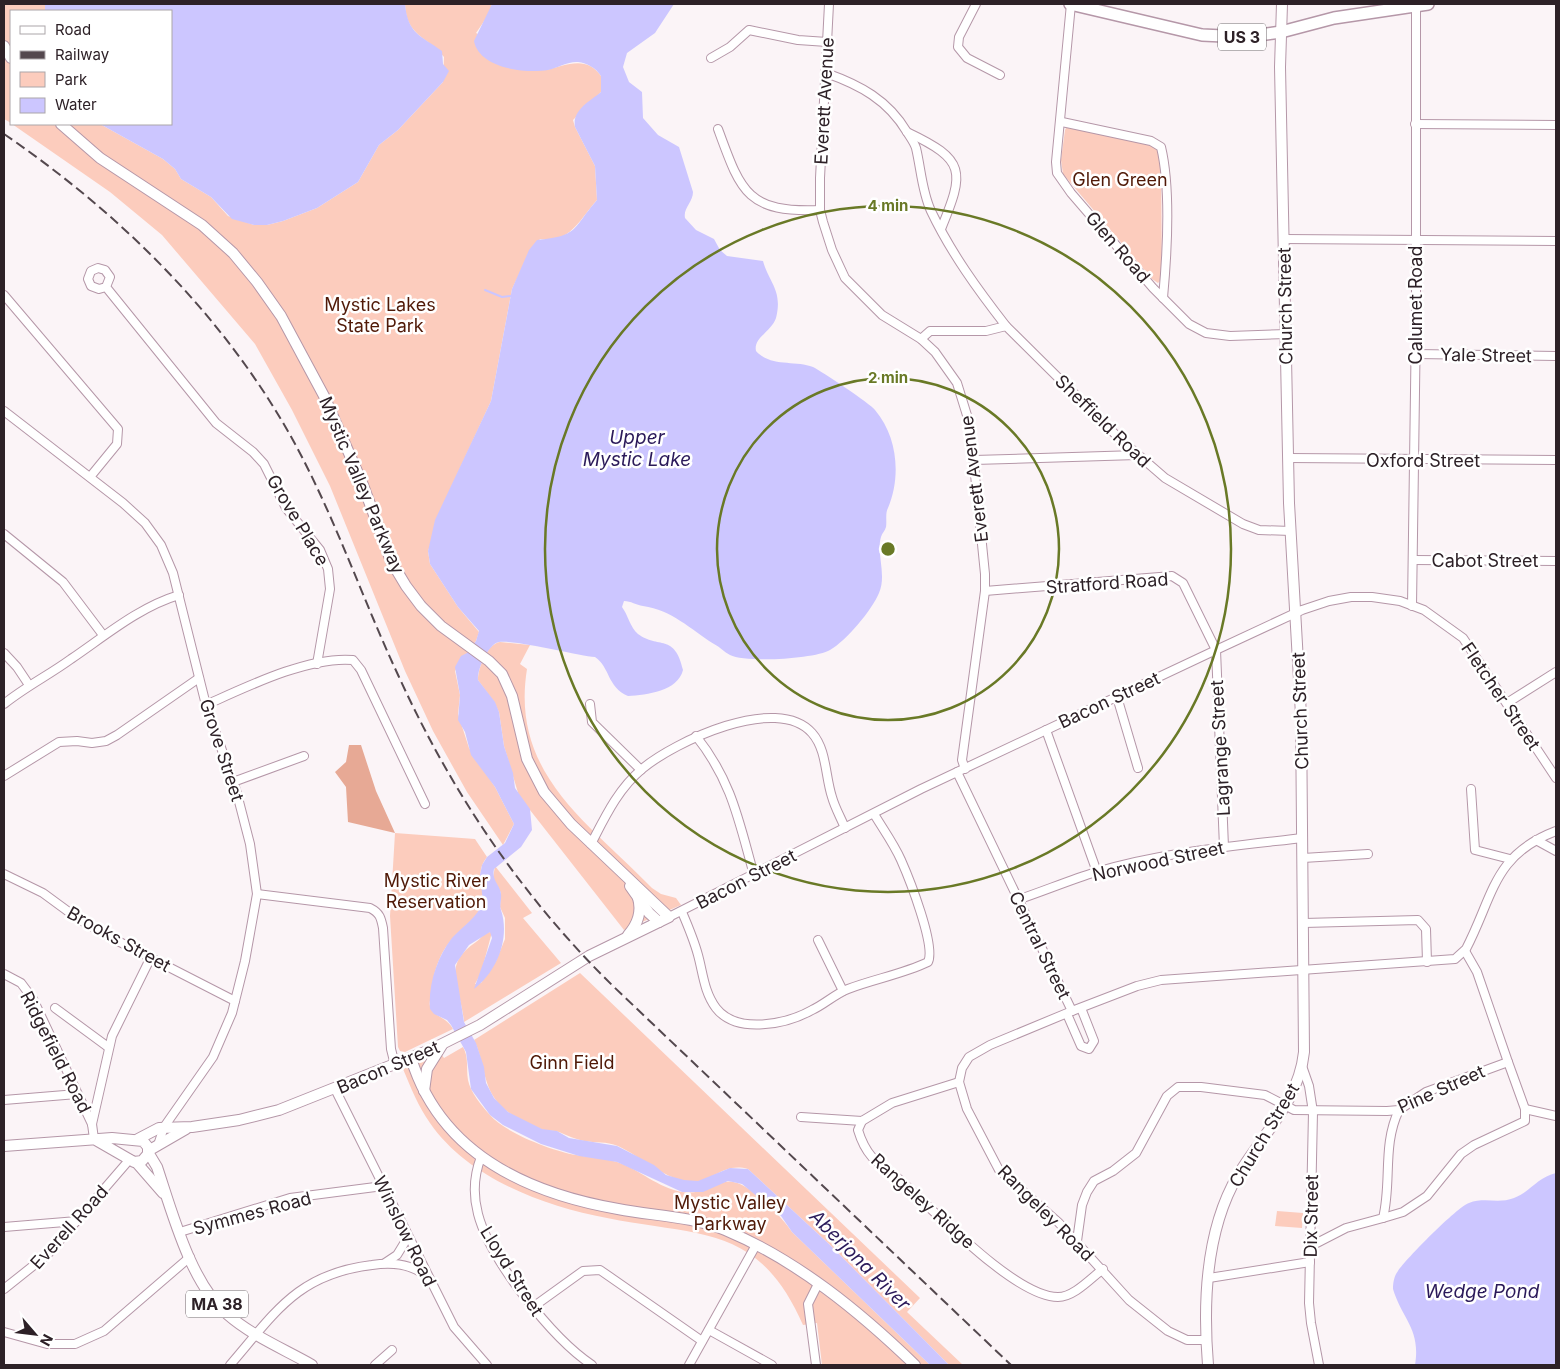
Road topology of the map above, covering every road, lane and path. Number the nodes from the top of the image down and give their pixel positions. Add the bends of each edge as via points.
1 (829, 4) edge
2 (976, 4) edge
3 (1071, 4) edge
4 (1282, 4) edge
5 (1428, 4) edge
6 (1416, 5) junction
7 (1281, 32) junction
8 (827, 42) junction
9 (711, 58) dead end
10 (826, 73) junction
11 (1000, 75) dead end
12 (1062, 122) junction
13 (1415, 124) junction
14 (62, 125) edge
15 (1556, 125) edge
16 (718, 129) dead end
17 (907, 132) junction
18 (820, 210) junction
19 (941, 229) junction
20 (1284, 239) junction
21 (1415, 240) junction
22 (1556, 241) edge
23 (106, 287) dead end
24 (4, 295) edge
25 (1163, 298) junction
26 (1006, 326) junction
27 (1286, 334) junction
28 (920, 339) junction
29 (1415, 354) junction
30 (1556, 356) edge
31 (4, 411) edge
32 (1137, 455) junction
33 (1289, 458) junction
34 (1414, 459) junction
35 (974, 460) junction
36 (1556, 460) edge
37 (90, 477) junction
38 (1291, 531) junction
39 (4, 534) edge
40 (1413, 560) junction
41 (1556, 561) edge
42 (984, 591) junction
43 (179, 595) junction
44 (1412, 606) junction
45 (1296, 613) junction
46 (103, 635) junction
47 (1216, 650) junction
48 (4, 653) edge
49 (317, 664) junction
50 (1556, 672) edge
51 (199, 678) junction
52 (28, 685) junction
53 (1118, 697) junction
54 (1506, 703) junction
55 (4, 704) edge
56 (590, 704) dead end
57 (206, 705) junction
58 (1046, 730) junction
59 (696, 736) junction
60 (304, 756) dead end
61 (1138, 768) dead end
62 (642, 770) junction
63 (961, 771) junction
64 (1555, 774) edge
65 (4, 776) edge
66 (233, 782) junction
67 (1471, 789) dead end
68 (425, 804) dead end
69 (874, 814) junction
70 (845, 828) junction
71 (1556, 831) edge
72 (1303, 838) junction
73 (1536, 840) junction
74 (591, 844) junction
75 (1224, 847) junction
76 (1556, 850) edge
77 (1368, 854) dead end
78 (1303, 858) junction
79 (1510, 859) junction
80 (1097, 872) junction
81 (4, 874) edge
82 (623, 875) junction
83 (754, 875) junction
84 (257, 894) junction
85 (638, 897) junction
86 (1017, 900) junction
87 (682, 912) junction
88 (669, 918) junction
89 (659, 922) junction
90 (1304, 923) junction
91 (625, 938) junction
92 (818, 940) dead end
93 (1465, 951) junction
94 (151, 957) junction
95 (1427, 962) junction
96 (1304, 971) junction
97 (4, 974) edge
98 (843, 992) junction
99 (235, 1001) junction
100 (55, 1008) dead end
101 (1081, 1008) junction
102 (1069, 1012) junction
103 (442, 1045) junction
104 (108, 1047) junction
105 (411, 1058) junction
106 (1508, 1062) junction
107 (395, 1064) junction
108 (1302, 1066) junction
109 (959, 1082) junction
110 (335, 1089) junction
111 (77, 1094) junction
112 (424, 1095) junction
113 (4, 1100) edge
114 (1285, 1107) junction
115 (1525, 1109) junction
116 (1399, 1110) junction
117 (1313, 1112) junction
118 (1556, 1116) edge
119 (801, 1117) dead end
120 (862, 1121) junction
121 (92, 1124) junction
122 (164, 1127) junction
123 (192, 1127) junction
124 (94, 1139) junction
125 (137, 1139) junction
126 (158, 1145) junction
127 (4, 1146) edge
128 (148, 1151) junction
129 (481, 1157) junction
130 (131, 1160) junction
131 (383, 1186) junction
132 (168, 1202) junction
133 (1382, 1218) junction
134 (77, 1221) junction
135 (4, 1227) edge
136 (180, 1232) junction
137 (408, 1237) junction
138 (1077, 1241) junction
139 (756, 1245) junction
140 (1311, 1246) junction
141 (190, 1257) junction
142 (1310, 1262) junction
143 (384, 1263) junction
144 (1102, 1269) junction
145 (1209, 1278) junction
146 (429, 1279) junction
147 (818, 1284) junction
148 (4, 1289) edge
149 (533, 1307) junction
150 (708, 1330) junction
151 (4, 1332) edge
152 (256, 1334) junction
153 (1206, 1340) junction
154 (702, 1341) junction
155 (392, 1350) dead end
156 (230, 1365) edge
157 (312, 1365) edge
158 (375, 1365) edge
159 (487, 1365) edge
160 (592, 1365) edge
161 (689, 1365) edge
162 (772, 1365) edge
163 (816, 1365) edge
164 (915, 1365) edge
165 (1208, 1365) edge
166 (1319, 1365) edge

1 - 8 street, Everett Avenue
2 - 11 street via 959,38 958,47 967,58
3 - 7 highway, US 3 via 1202,35 1245,37
3 - 12 street, Glen Road
4 - 7 main road, Church Street
5 - 6 highway, US 3
6 - 7 highway, US 3 via 1334,18
6 - 13 street, Calumet Road
7 - 20 main road, Church Street
8 - 9 street via 749,30
8 - 10 street, Everett Avenue
10 - 17 street, Sheffield Road via 851,82 886,103
10 - 18 street, Everett Avenue
12 - 25 street, Glen Road via 1057,173
12 - 25 street via 1151,141 1161,147 1166,213
13 - 15 street
13 - 21 street, Calumet Road
14 - 74 main road, Mystic Valley Parkway via 100,158 202,225 233,253 257,282 281,316 324,396 398,574 428,614 502,674 534,776 558,811
16 - 18 street via 733,170 753,198 778,209
17 - 19 street, Sheffield Road via 915,146 930,210
17 - 19 street via 940,148 957,169 957,188
18 - 28 street, Everett Avenue via 832,250 845,278 882,315
19 - 26 street, Sheffield Road via 964,271
20 - 21 street
20 - 27 main road, Church Street
21 - 22 street
21 - 29 street, Calumet Road
23 - 49 street, Grove Place via 216,423 264,464 286,508 320,550 329,574 330,589
24 - 37 street via 118,429 117,444
25 - 27 street, Glen Road via 1189,324 1206,333 1230,336
26 - 28 street via 986,331 930,331
26 - 32 street, Sheffield Road
27 - 33 main road, Church Street
28 - 35 street, Everett Avenue via 945,364 957,384 968,416
29 - 30 street, Yale Street
29 - 34 street, Calumet Road
31 - 37 street, Grove Street
32 - 35 street
32 - 38 street, Sheffield Road via 1171,482 1243,524 1259,530
33 - 34 street, Oxford Street
33 - 38 main road, Church Street
34 - 36 street, Oxford Street
34 - 40 street, Calumet Road
35 - 42 street, Everett Avenue
37 - 43 street, Grove Street via 134,512 153,532 169,560
38 - 45 main road, Church Street
39 - 46 street via 63,582
40 - 41 street, Cabot Street
40 - 44 street, Calumet Road
42 - 47 street, Stratford Road via 1172,576 1183,583
42 - 63 street, Everett Avenue
43 - 46 street
43 - 51 street, Grove Street
44 - 45 street, Fletcher Street via 1372,597 1350,597
44 - 54 street, Fletcher Street via 1436,618 1463,638
45 - 47 street, Bacon Street
45 - 72 main road, Church Street
46 - 52 street
47 - 53 street, Bacon Street
47 - 75 street, Lagrange Street
48 - 52 street
49 - 57 street via 263,680
49 - 68 street via 351,660 357,664
50 - 54 street
51 - 57 street, Grove Street
51 - 65 street via 106,741 60,742
52 - 55 street
53 - 58 street, Bacon Street
53 - 61 street
54 - 64 street, Fletcher Street
56 - 62 street via 592,722
57 - 66 street, Grove Street
58 - 63 street, Bacon Street
58 - 80 street
59 - 62 street via 670,749
59 - 70 street via 732,724 772,718 784,718 804,726 818,741 823,753 832,797
59 - 83 street via 716,762 732,795
60 - 66 street
62 - 74 street via 624,788
63 - 69 street, Bacon Street
63 - 86 street, Central Street
66 - 84 street, Grove Street via 250,844
67 - 79 street via 1475,850
69 - 70 street, Bacon Street
69 - 98 street via 913,888 930,956 924,964
70 - 83 street, Bacon Street
71 - 73 street
72 - 75 street, Norwood Street
72 - 78 main road, Church Street
73 - 76 street
73 - 79 street
74 - 82 main road, Mystic Valley Parkway
75 - 80 street, Norwood Street
77 - 78 street
78 - 90 main road, Church Street
79 - 93 street
80 - 86 street, Norwood Street
81 - 94 street, Brooks Street via 43,893 81,921
82 - 85 main road, Mystic Valley Parkway
82 - 88 main road, Mystic Valley Parkway
83 - 87 street, Bacon Street
84 - 99 street, Grove Street
84 - 107 street via 370,908 381,917 391,1049
85 - 89 main road, Mystic Valley Parkway
85 - 91 main road via 638,918
86 - 102 street, Central Street
87 - 88 street, Bacon Street
87 - 98 street via 708,994 726,1017 751,1024 782,1021 811,1011
88 - 89 main road, Bacon Street
89 - 91 main road, Bacon Street
90 - 95 street via 1418,920 1426,929
90 - 96 main road, Church Street
91 - 103 main road, Bacon Street
92 - 98 street
93 - 95 street, Central Street via 1455,959
93 - 106 street, Pine Street via 1477,972
94 - 99 street, Brooks Street
94 - 104 street
95 - 96 street, Central Street
96 - 101 street, Central Street via 1155,981
96 - 108 main road, Church Street
97 - 111 street, Ridgefield Road via 21,983 33,999
99 - 122 street, Grove Street via 224,1035 210,1062
100 - 104 street
101 - 102 street, Central Street
101 - 102 street via 1094,1041 1089,1049 1080,1046
102 - 109 street via 969,1057
103 - 105 main road, Bacon Street
103 - 112 main road via 427,1069
104 - 121 street
105 - 107 main road, Bacon Street
105 - 112 main road
106 - 115 street
106 - 116 street, Pine Street via 1426,1092
107 - 110 main road, Bacon Street
108 - 114 main road, Church Street via 1296,1088
108 - 117 street, Dix Street
109 - 120 street via 892,1102
109 - 138 street, Rangeley Road via 967,1109 999,1170
110 - 123 main road, Bacon Street via 258,1116
110 - 131 street, Winslow Road
111 - 113 street
111 - 121 street, Ridgefield Road
112 - 129 main road via 451,1133
114 - 117 street, Pine Street
114 - 138 street, Pine Street via 1266,1095 1201,1087 1174,1089 1136,1153 1094,1182 1087,1192
114 - 145 main road, Church Street via 1245,1164 1227,1197 1214,1233
115 - 118 street
115 - 133 street via 1526,1120 1462,1154 1427,1196 1409,1208
116 - 117 street, Pine Street
116 - 133 street via 1387,1149 1388,1188
117 - 140 street, Dix Street
119 - 120 street
120 - 144 street, Rangeley Ridge via 858,1130 861,1141 872,1157 976,1249 1031,1289 1045,1296 1061,1297
121 - 124 street, Ridgefield Road
122 - 123 main road, Bacon Street
122 - 125 main road, Bacon Street
122 - 126 street, Grove Street
123 - 126 main road, Bacon Street
124 - 125 main road
124 - 127 main road
124 - 130 main road, MA 38
125 - 128 main road, MA 38 via 145,1142
125 - 130 main road via 127,1145 126,1153
126 - 128 main road, Bacon Street
128 - 130 main road via 144,1159
128 - 132 main road, MA 38 via 157,1167
129 - 139 main road via 518,1178 558,1194 604,1207 702,1222
129 - 149 street, Lloyd Street via 475,1186 480,1220 492,1247
130 - 132 main road, MA 38
130 - 134 street, Everell Road
131 - 136 street, Symmes Road via 290,1198
131 - 137 street, Winslow Road
132 - 136 main road, MA 38
133 - 140 street via 1346,1228
134 - 135 street
134 - 148 street, Everell Road via 43,1259
136 - 141 main road, MA 38
137 - 143 street via 397,1254
137 - 146 street, Winslow Road
138 - 144 street, Rangeley Road
139 - 147 main road
139 - 150 street
140 - 142 street, Dix Street
141 - 151 street via 104,1331 75,1344 47,1344
141 - 152 main road, MA 38 via 199,1279 214,1301 229,1316
142 - 145 street
142 - 166 street, Dix Street via 1311,1324
143 - 146 street via 411,1268
143 - 152 street via 342,1269 311,1282 288,1300
144 - 153 street, Rangeley Road via 1129,1300 1168,1332 1187,1340
145 - 153 main road, Church Street
146 - 159 street, Winslow Road via 456,1331
147 - 163 street via 808,1304
147 - 164 main road via 878,1330
149 - 154 street via 584,1271 600,1270
149 - 160 street, Lloyd Street via 565,1343
150 - 154 street
150 - 162 street
152 - 156 street
152 - 157 main road, MA 38
153 - 165 main road, Church Street
154 - 161 street
155 - 158 street

